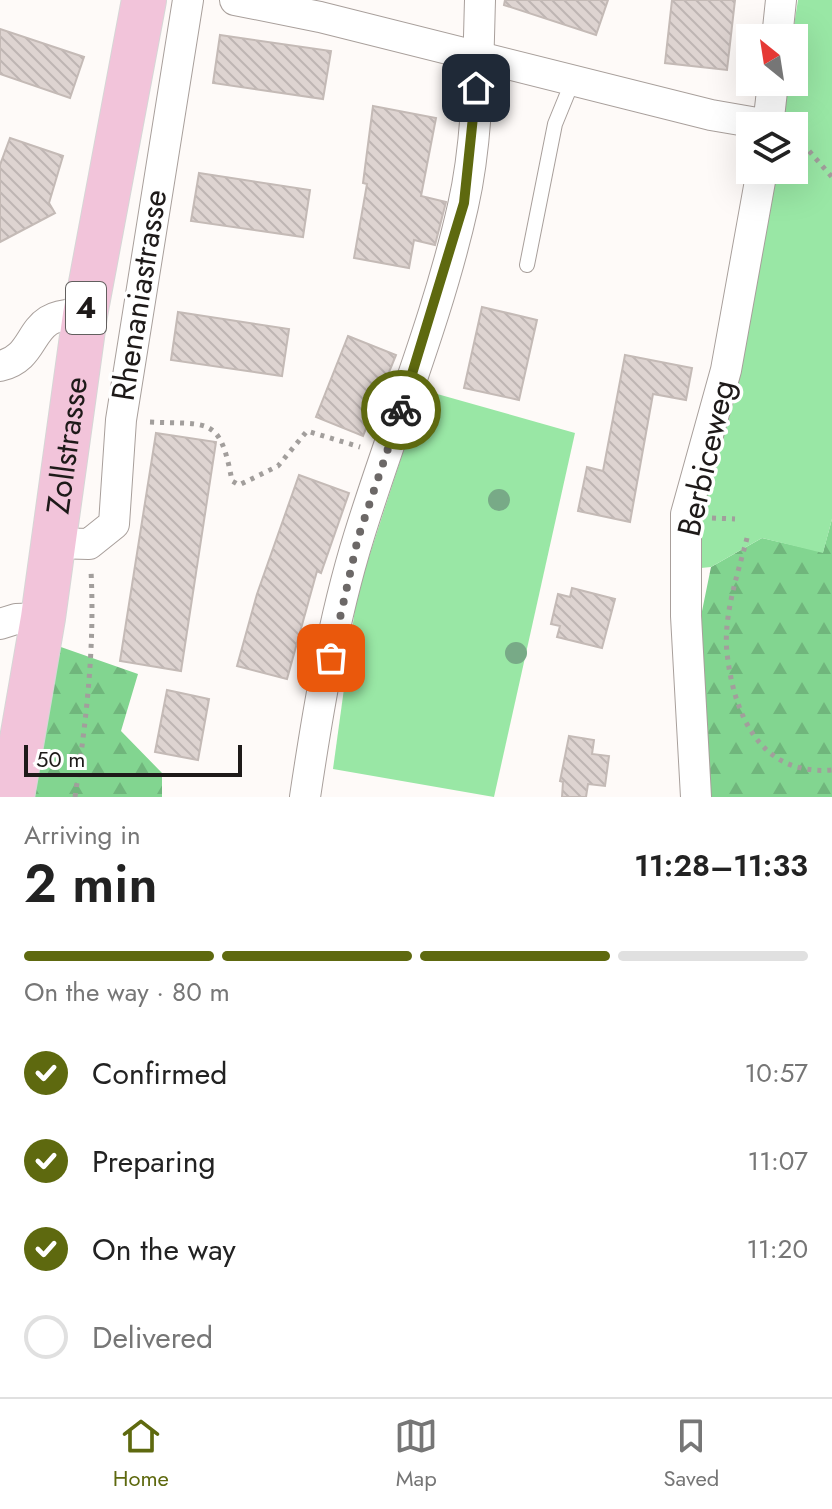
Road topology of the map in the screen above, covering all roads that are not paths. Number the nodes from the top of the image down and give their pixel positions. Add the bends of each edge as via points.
1 (144, 0) edge
2 (188, 0) edge
3 (235, 0) edge
4 (480, 0) edge
5 (781, 0) edge
6 (778, 24) edge
7 (479, 56) junction
8 (573, 80) junction
9 (736, 120) edge
10 (759, 184) edge
11 (527, 265) dead end
12 (85, 315) junction
13 (0, 366) edge
14 (71, 544) junction
15 (43, 618) junction
16 (0, 624) edge
17 (12, 797) edge
18 (305, 797) edge
19 (696, 797) edge

1 - 12 main road, Zollstrasse / 4
2 - 14 street, Rhenaniastrasse via 121,420 114,524
3 - 7 street
4 - 7 street
5 - 6 street
7 - 8 street
7 - 18 street via 464,203 358,538 317,717
8 - 9 street
8 - 11 lane via 555,124
10 - 19 street, Berbiceweg via 726,370 686,514 685,601
12 - 13 street via 63,313 43,322 26,349
12 - 14 main road, Zollstrasse / 4
14 - 15 main road, Zollstrasse / 4
15 - 16 street
15 - 17 main road, Zollstrasse / 4

